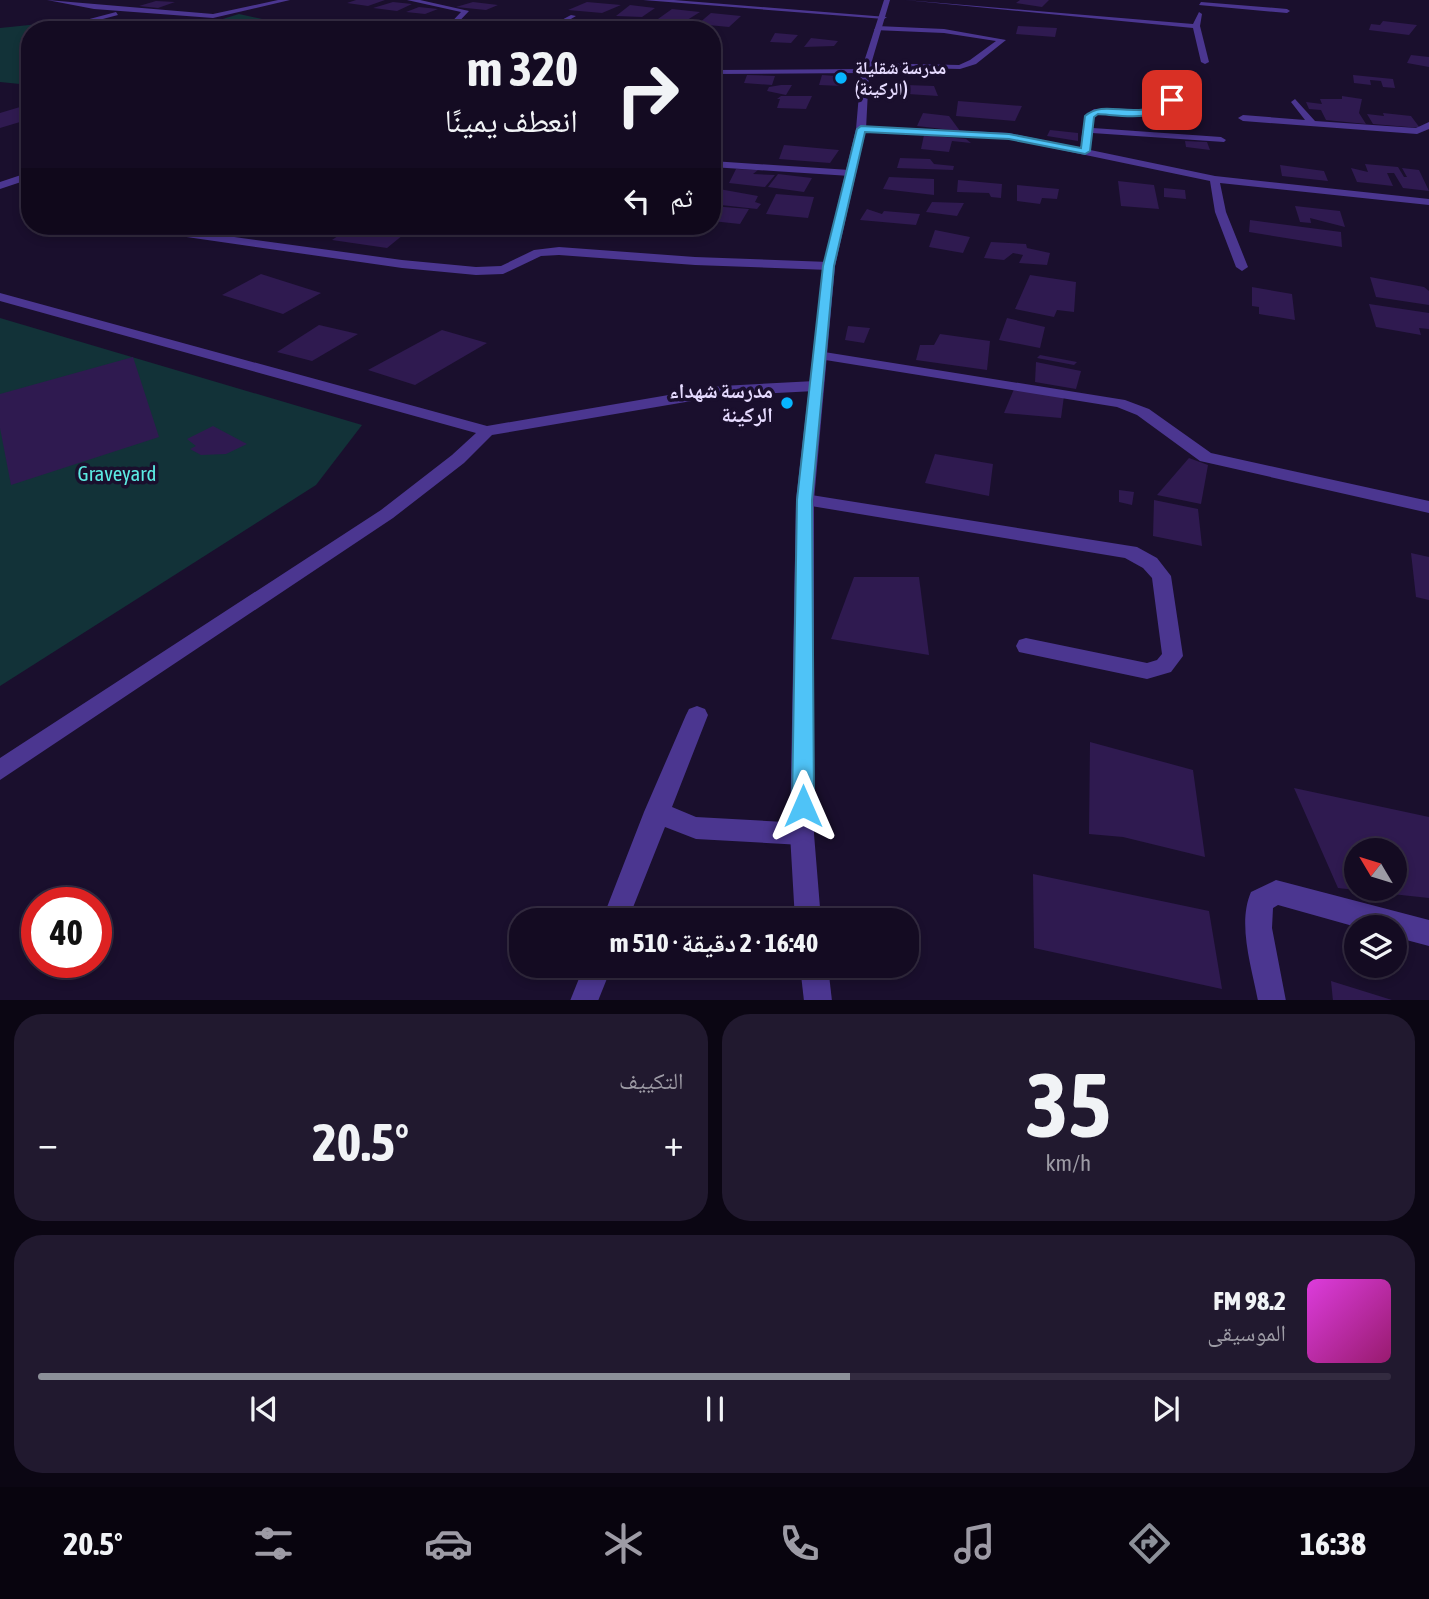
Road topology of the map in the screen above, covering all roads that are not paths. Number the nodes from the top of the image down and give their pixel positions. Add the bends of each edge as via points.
1 (50, 0) edge
2 (286, 0) edge
3 (411, 0) edge
4 (646, 0) edge
5 (751, 0) edge
6 (908, 0) edge
7 (1276, 0) edge
8 (1201, 2) edge
9 (818, 3) dead end
10 (1268, 9) junction
11 (130, 10) junction
12 (883, 11) edge
13 (1287, 11) dead end
14 (573, 16) dead end
15 (87, 21) edge
16 (456, 21) edge
17 (563, 21) edge
18 (1196, 26) junction
19 (1205, 62) dead end
20 (867, 68) junction
21 (721, 72) edge
22 (1172, 100) dead end
23 (1295, 102) dead end
24 (1242, 118) dead end
25 (1313, 124) junction
26 (1429, 125) edge
27 (861, 129) junction
28 (1087, 130) junction
29 (1221, 140) dead end
30 (1085, 151) junction
31 (721, 165) edge
32 (850, 173) junction
33 (1214, 179) junction
34 (6, 180) edge
35 (0, 186) edge
36 (1429, 202) edge
37 (195, 235) edge
38 (829, 266) junction
39 (1241, 267) dead end
40 (0, 297) edge
41 (818, 355) junction
42 (815, 386) junction
43 (487, 431) junction
44 (804, 500) junction
45 (1429, 507) edge
46 (1026, 646) dead end
47 (697, 715) dead end
48 (0, 770) edge
49 (656, 812) junction
50 (802, 834) junction
51 (620, 908) edge
52 (807, 908) edge
53 (1429, 933) edge
54 (593, 978) edge
55 (815, 978) edge
56 (584, 1000) edge
57 (818, 1000) edge
58 (1272, 1000) edge

1 - 11 street
2 - 11 street via 220,16
3 - 16 street via 466,11
4 - 12 street
5 - 9 street
6 - 18 street
7 - 10 street
8 - 10 street
8 - 18 street
10 - 13 street
11 - 15 street
12 - 20 street
12 - 20 street via 944,31 1002,40 960,67
14 - 17 street
18 - 19 street
20 - 21 street
20 - 27 street
22 - 28 street via 1146,114 1097,111 1090,116
23 - 25 street
24 - 25 street
25 - 26 street via 1417,131
27 - 30 street via 1009,136
27 - 32 street
28 - 29 street
28 - 30 street
30 - 33 street
31 - 32 street
32 - 38 street
33 - 36 street
33 - 39 street via 1214,200
34 - 35 street
37 - 38 street via 476,271 503,270 529,256 559,251
38 - 41 street
40 - 43 street
41 - 42 street
41 - 45 street via 1120,402 1143,412 1206,457
42 - 43 street via 721,391
42 - 44 street
43 - 48 street via 387,514
44 - 46 street via 1130,552 1150,563 1161,576 1173,656 1164,666 1146,671
44 - 50 street
47 - 49 street
49 - 50 street via 696,828
49 - 51 street
50 - 52 street
53 - 58 street via 1276,892 1260,901 1259,928
54 - 56 street
55 - 57 street

